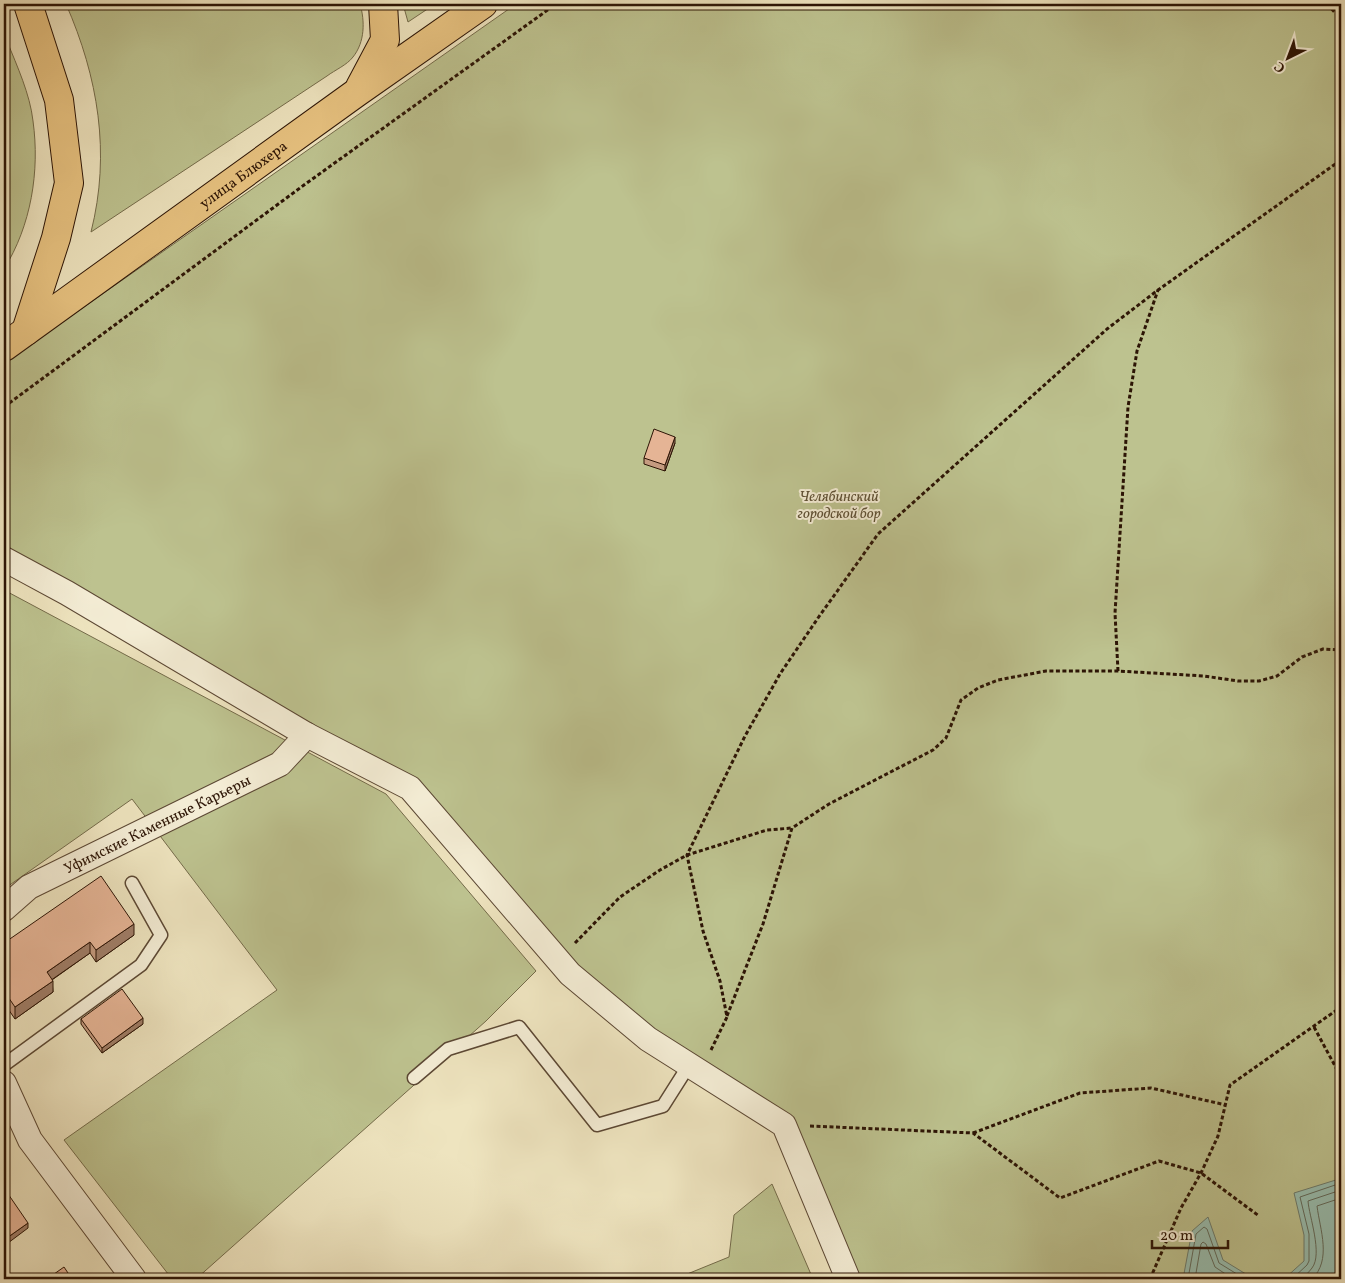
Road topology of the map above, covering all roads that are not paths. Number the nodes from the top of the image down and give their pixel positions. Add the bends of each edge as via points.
1 (28, 4) edge
2 (384, 4) edge
3 (483, 4) edge
4 (356, 93) junction
5 (26, 331) junction
6 (4, 347) edge
7 (4, 559) edge
8 (307, 735) junction
9 (132, 883) dead end
10 (4, 909) edge
11 (4, 1065) edge
12 (695, 1069) junction
13 (414, 1078) dead end
14 (4, 1083) edge
15 (134, 1279) edge
16 (848, 1279) edge

1 - 5 main road via 60,100 69,183 56,238
2 - 4 main road via 385,40
3 - 4 main road, улица Блюхера
4 - 5 main road, улица Блюхера
5 - 6 main road, улица Блюхера
7 - 8 street
8 - 10 street, Уфимские Каменные Карьеры via 280,764 29,888
8 - 12 street via 410,788 570,974 648,1039
9 - 11 lane via 162,935 141,965
12 - 13 lane via 663,1106 597,1125 519,1027 448,1049
12 - 16 street via 784,1125
14 - 15 street via 30,1140

